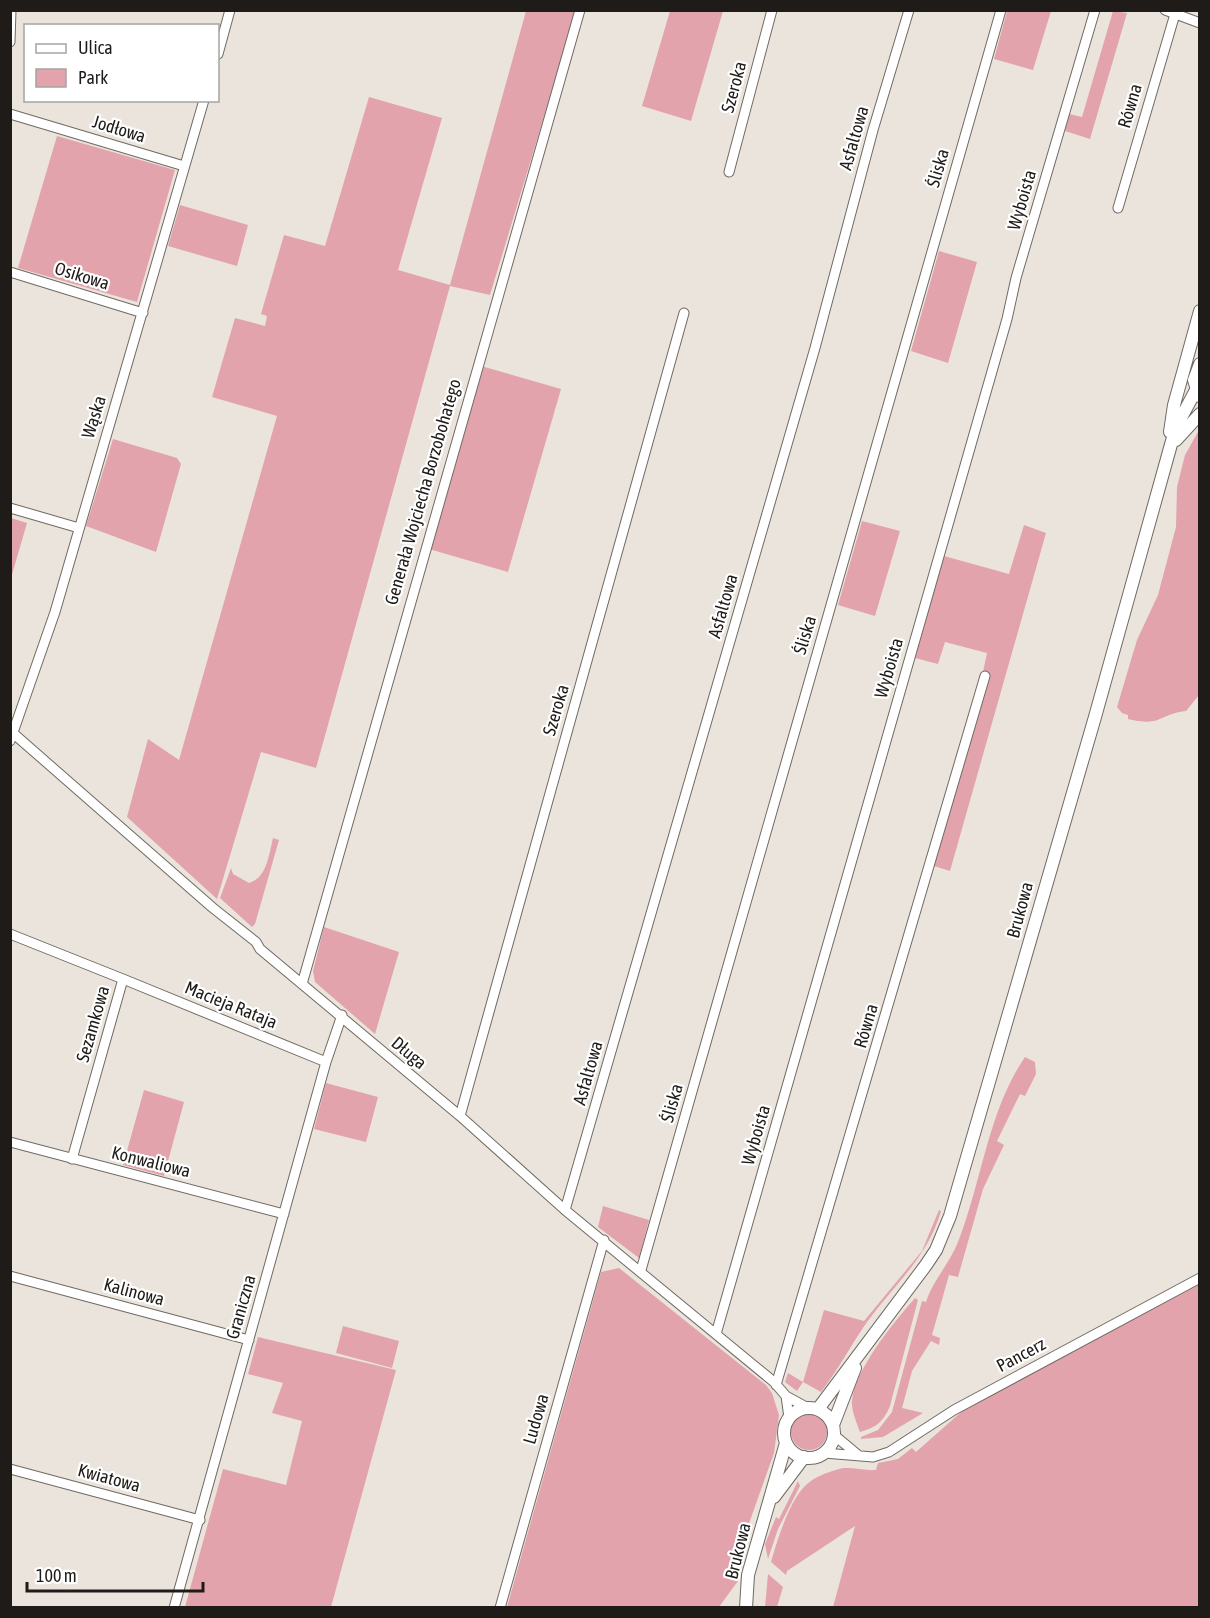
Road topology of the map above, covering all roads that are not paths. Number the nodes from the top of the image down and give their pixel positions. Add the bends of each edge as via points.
1 (11, 10) edge
2 (230, 10) edge
3 (580, 10) edge
4 (772, 10) edge
5 (909, 10) edge
6 (1001, 10) edge
7 (1095, 10) edge
8 (1170, 12) edge
9 (1200, 23) edge
10 (10, 42) edge
11 (219, 50) edge
12 (203, 102) edge
13 (10, 114) edge
14 (184, 166) junction
15 (729, 172) dead end
16 (1118, 208) dead end
17 (10, 272) edge
18 (1200, 311) edge
19 (143, 313) junction
20 (684, 313) dead end
21 (1200, 364) edge
22 (1198, 393) edge
23 (1200, 414) edge
24 (1170, 448) junction
25 (10, 508) edge
26 (80, 528) junction
27 (985, 676) dead end
28 (12, 737) edge
29 (10, 934) edge
30 (123, 979) junction
31 (302, 984) junction
32 (342, 1015) junction
33 (326, 1062) junction
34 (460, 1116) junction
35 (10, 1142) edge
36 (72, 1159) junction
37 (565, 1210) junction
38 (284, 1214) junction
39 (604, 1240) junction
40 (641, 1270) junction
41 (10, 1276) edge
42 (1200, 1278) edge
43 (716, 1334) junction
44 (249, 1340) junction
45 (857, 1360) junction
46 (776, 1384) junction
47 (786, 1396) junction
48 (813, 1409) junction
49 (789, 1418) junction
50 (833, 1430) junction
51 (786, 1443) junction
52 (824, 1453) junction
53 (858, 1455) junction
54 (804, 1457) junction
55 (10, 1468) edge
56 (770, 1503) junction
57 (200, 1520) junction
58 (174, 1608) edge
59 (500, 1608) edge
60 (746, 1608) edge

1 - 10 street
2 - 11 street
3 - 31 street, Generała Wojciecha Borzobohatego
4 - 15 street, Szeroka
5 - 37 street, Asfaltowa via 812,360
6 - 40 street, Śliska
7 - 43 street, Wyboista
8 - 9 street
8 - 16 street, Równa
12 - 14 street, Wąska
13 - 14 street, Jodłowa
14 - 19 street, Wąska
17 - 19 street, Osikowa
18 - 24 street via 1170,423
19 - 26 street, Wąska
20 - 34 street, Szeroka
21 - 22 street, Brukowa via 1195,375
22 - 24 street, Brukowa via 1176,427
23 - 24 street, Brukowa
24 - 45 street, Brukowa via 950,1216 936,1250
25 - 26 street
26 - 28 street, Wąska
27 - 46 street, Równa
28 - 31 street, Długa
29 - 30 street, Sezamkowa
30 - 33 street, Macieja Rataja
30 - 36 street, Sezamkowa
31 - 32 street, Długa
32 - 33 street, Graniczna
32 - 34 street, Długa
33 - 38 street, Graniczna
34 - 37 street, Długa
35 - 36 street, Konwaliowa
36 - 38 street, Konwaliowa
37 - 39 street, Długa
38 - 44 street, Graniczna
39 - 40 street, Długa
39 - 59 street, Ludowa
40 - 43 street, Długa
41 - 44 street, Kalinowa
42 - 53 street, Pancerz via 954,1410 889,1452 873,1457
43 - 46 street, Długa
44 - 57 street, Graniczna
45 - 48 street, Brukowa
45 - 50 street, Brukowa
46 - 47 street, Długa
47 - 48 street, Długa
47 - 49 street
48 - 49 street via 797,1411
48 - 50 street via 827,1416
49 - 51 street via 784,1432
50 - 52 street via 831,1445
50 - 53 street
51 - 54 street
51 - 56 street, Brukowa
52 - 53 street, Pancerz
52 - 54 street
54 - 56 street, Brukowa
55 - 57 street, Kwiatowa
56 - 60 street, Brukowa via 748,1575
57 - 58 street, Graniczna

